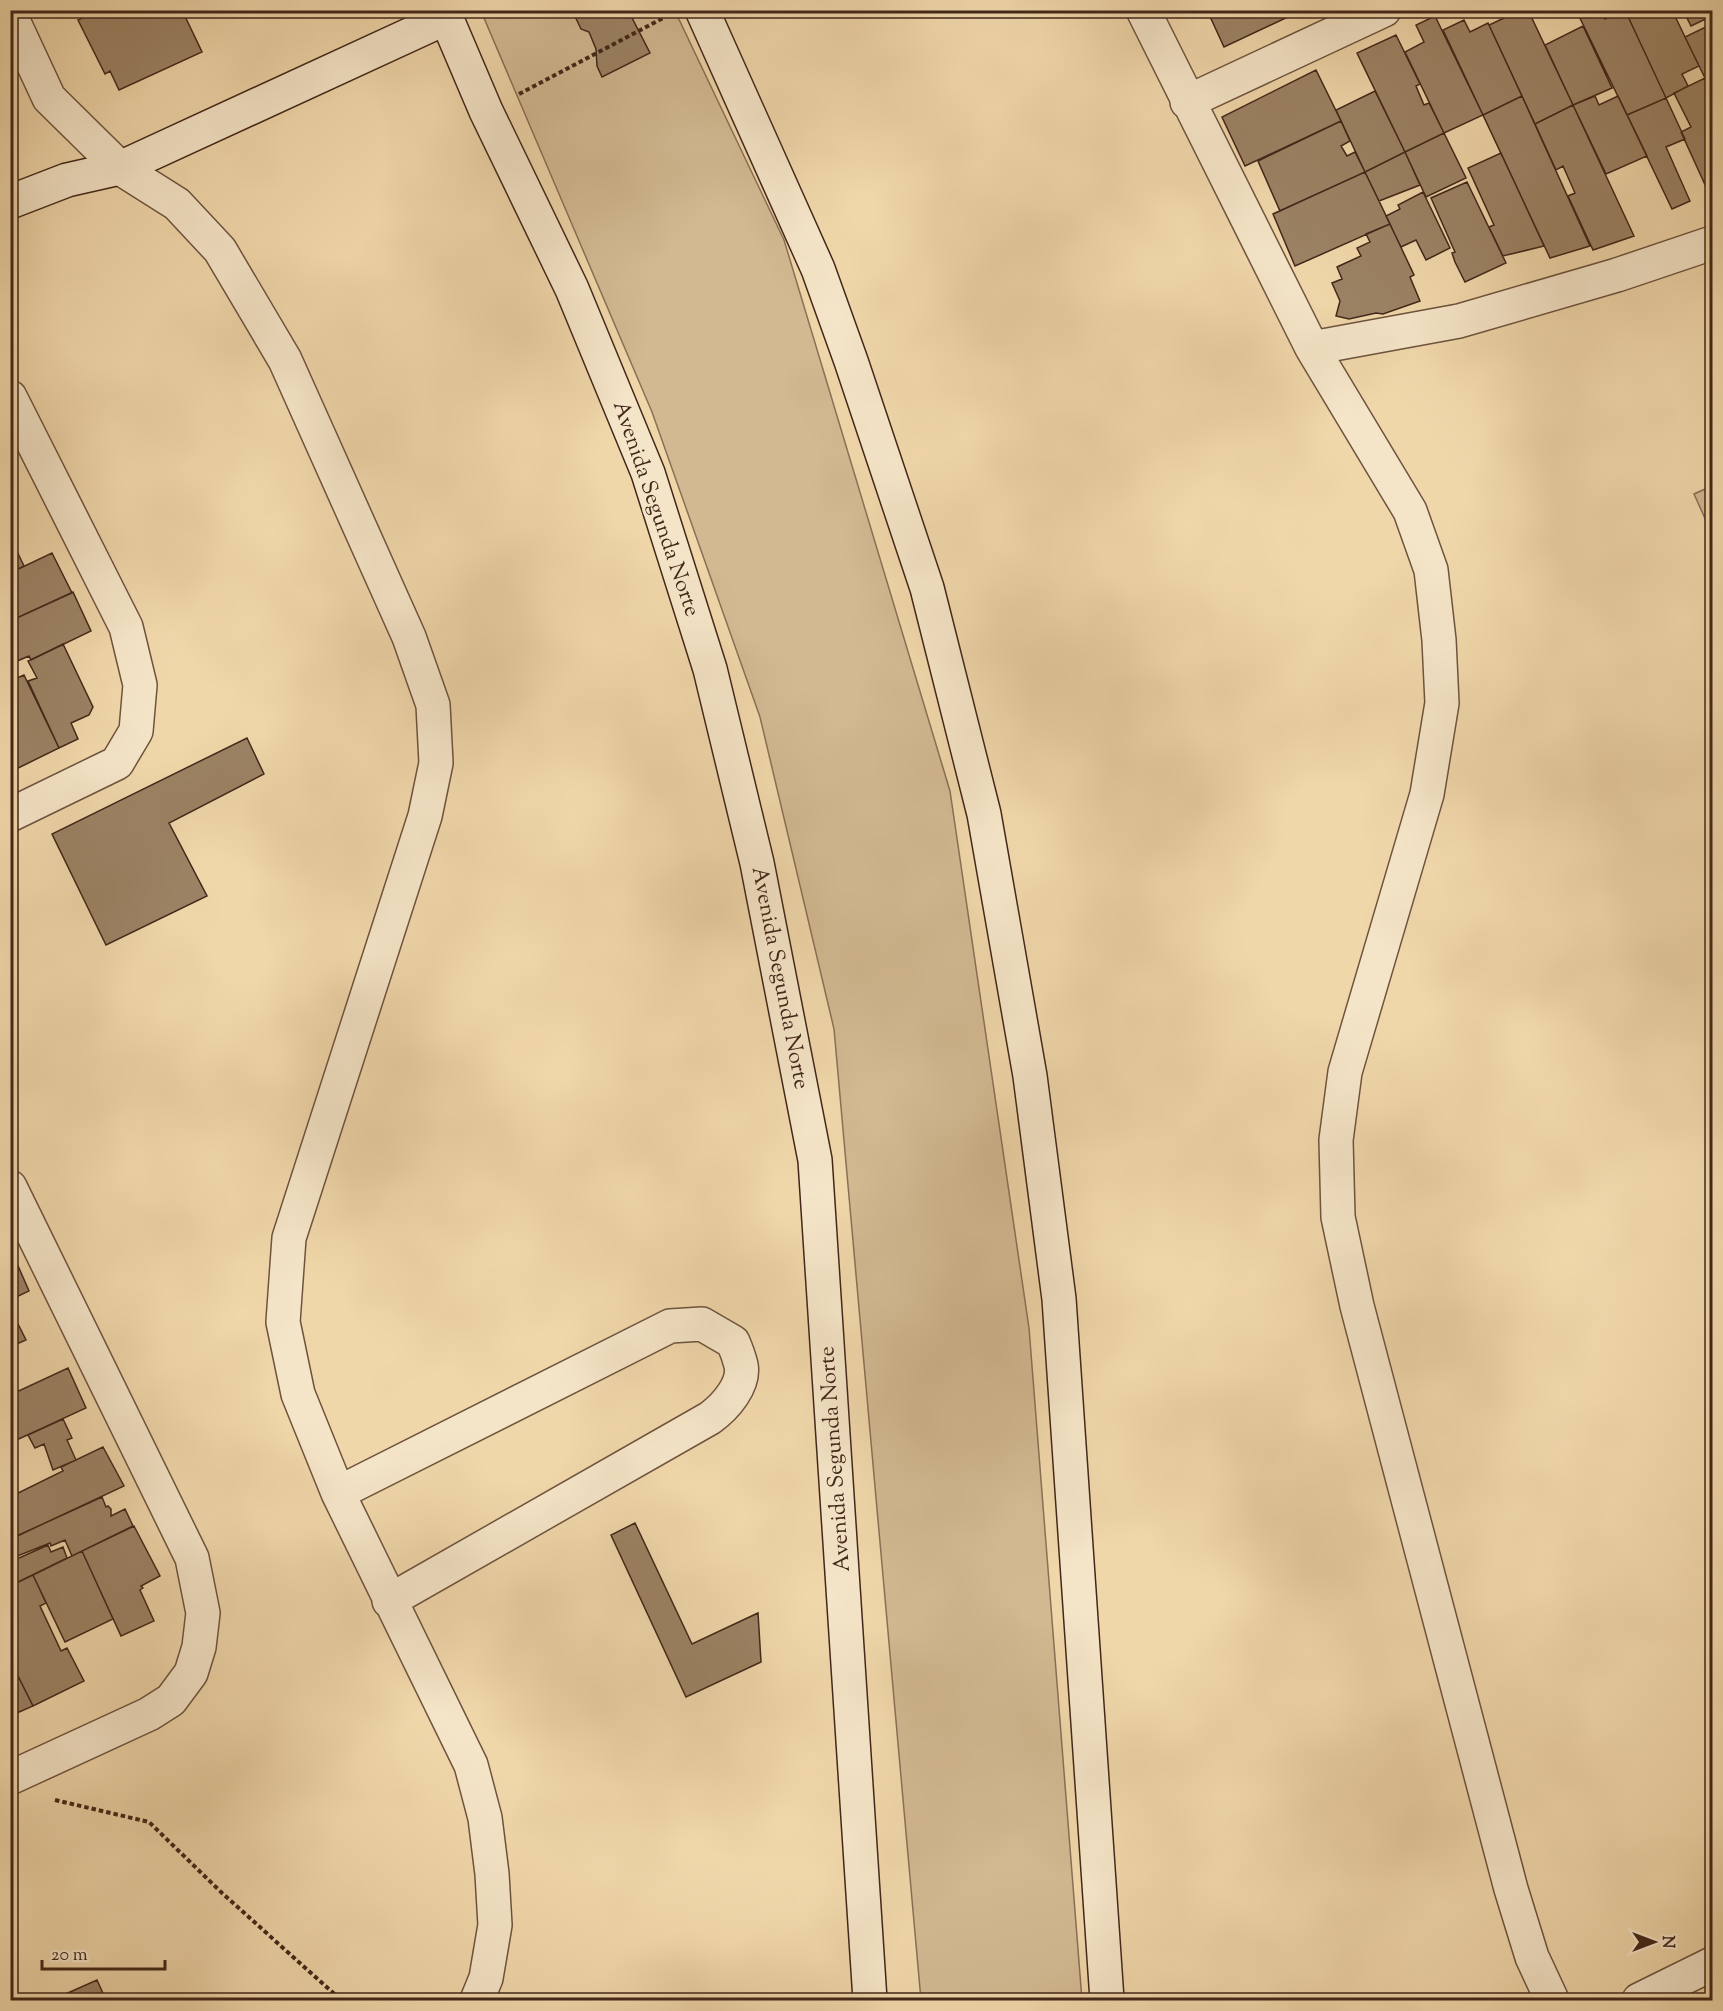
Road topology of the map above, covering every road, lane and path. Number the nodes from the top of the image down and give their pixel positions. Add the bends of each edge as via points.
1 (678, 10) edge
2 (702, 10) edge
3 (1143, 10) edge
4 (1384, 10) edge
5 (10, 14) edge
6 (444, 14) edge
7 (1187, 102) junction
8 (486, 111) junction
9 (120, 168) junction
10 (10, 202) edge
11 (1713, 243) edge
12 (1312, 348) junction
13 (10, 397) edge
14 (10, 815) edge
15 (10, 1187) edge
16 (338, 1493) junction
17 (389, 1601) junction
18 (10, 1778) edge
19 (45, 1798) dead end
20 (1713, 1964) edge
21 (341, 2001) edge
22 (477, 2001) edge
23 (870, 2001) edge
24 (1107, 2001) edge
25 (1552, 2001) edge
26 (1639, 2001) edge

1 - 8 path
2 - 24 street via 818,270 851,361 927,588 984,814 1030,1076 1059,1299
3 - 7 street
4 - 7 street
5 - 9 street via 49,98
6 - 8 street, Avenida Segunda Norte
6 - 9 street
7 - 12 street
8 - 23 street, Avenida Segunda Norte via 572,289 648,473 710,669 757,863 815,1160
9 - 10 street via 67,180
9 - 16 street via 177,204 220,250 285,360 409,637 433,705 436,764 425,816 289,1238 283,1322 298,1394
11 - 12 street via 1459,321
12 - 25 street via 1410,511 1431,570 1442,703 1426,794 1345,1072 1336,1140 1338,1216 1358,1306 1511,1889 1532,1957
13 - 14 street via 126,627 140,686 136,731 117,764
15 - 18 street via 192,1558 203,1613 191,1674 171,1700 149,1714
16 - 17 street
16 - 17 street via 670,1326 702,1324 733,1341 742,1367 736,1388 721,1410
17 - 22 street via 471,1765 485,1818 495,1925 486,1978
19 - 21 path via 149,1822
20 - 26 street

